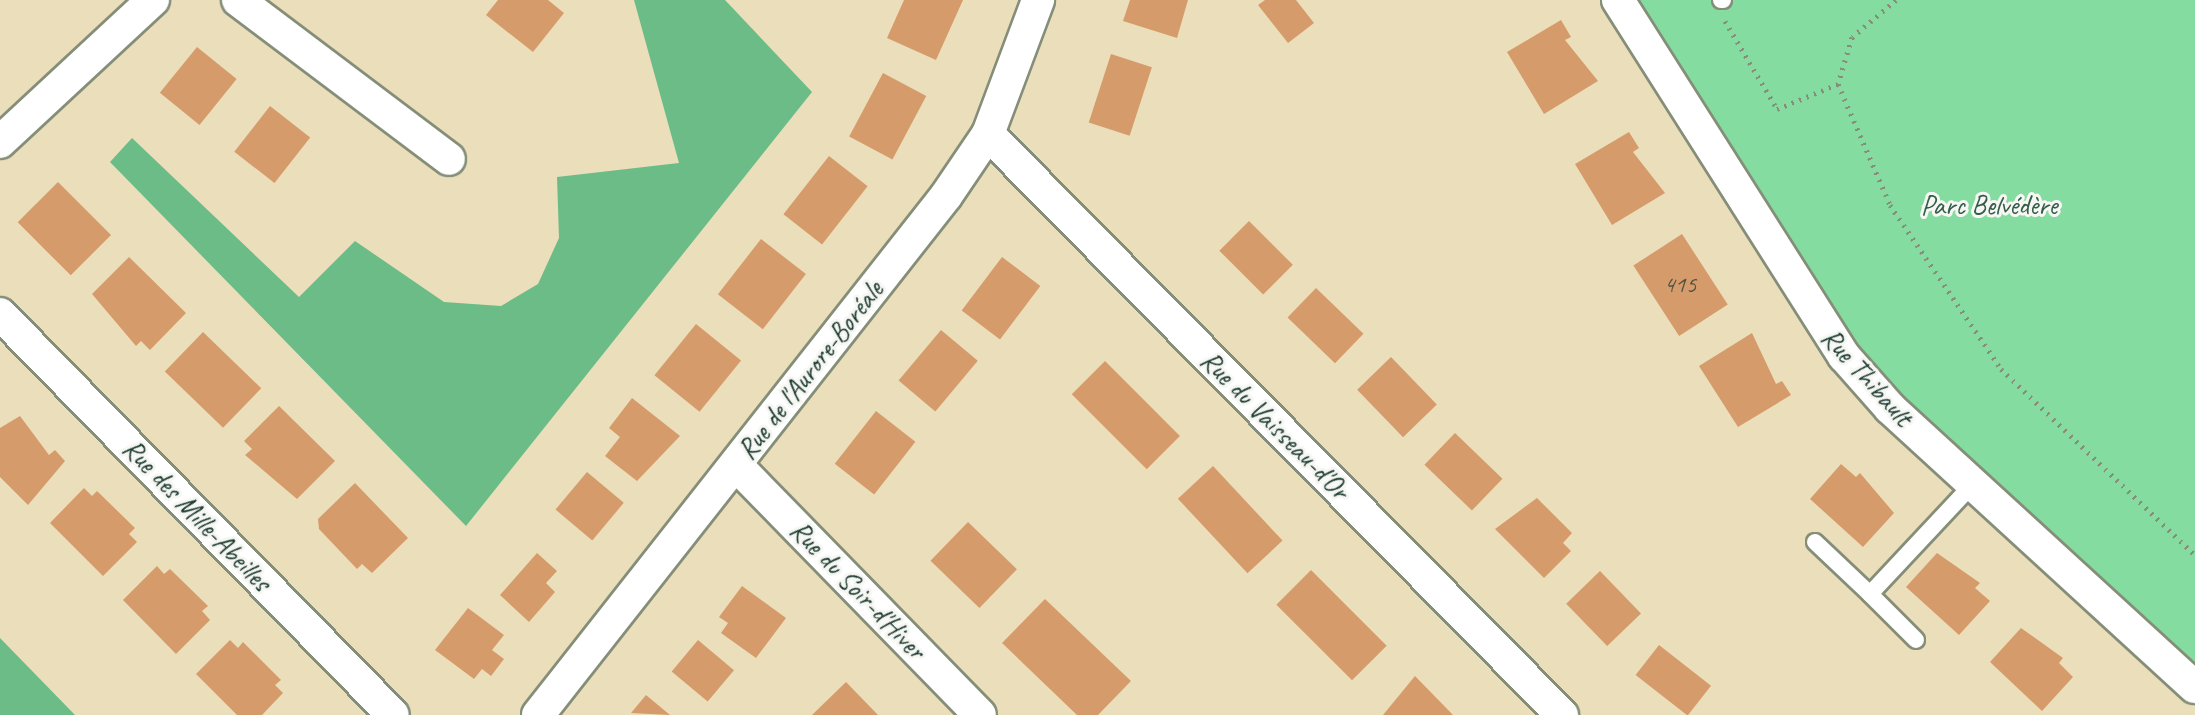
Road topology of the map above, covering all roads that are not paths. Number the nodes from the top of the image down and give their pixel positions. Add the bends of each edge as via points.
1 (153, 0) edge
2 (238, 0) edge
3 (1038, 0) edge
4 (1618, 0) edge
5 (988, 134) junction
6 (0, 142) edge
7 (449, 159) dead end
8 (0, 314) edge
9 (736, 465) junction
10 (1973, 484) junction
11 (1815, 542) dead end
12 (1870, 594) junction
13 (1916, 640) dead end
14 (2195, 687) edge
15 (393, 715) edge
16 (538, 715) edge
17 (980, 715) edge
18 (1562, 715) edge

1 - 6 street
2 - 7 street
3 - 5 street, Rue de l'Aurore-Boréale
4 - 10 street, Rue Thibault via 1823,329 1882,400
5 - 9 street, Rue de l'Aurore-Boréale
5 - 18 street, Rue du Vaisseau-d'Or
8 - 15 street, Rue des Mille-Abeilles
9 - 16 street, Rue de l'Aurore-Boréale
9 - 17 street, Rue du Soir-d'Hiver
10 - 12 lane
10 - 14 street, Rue Thibault
11 - 12 lane
12 - 13 lane

